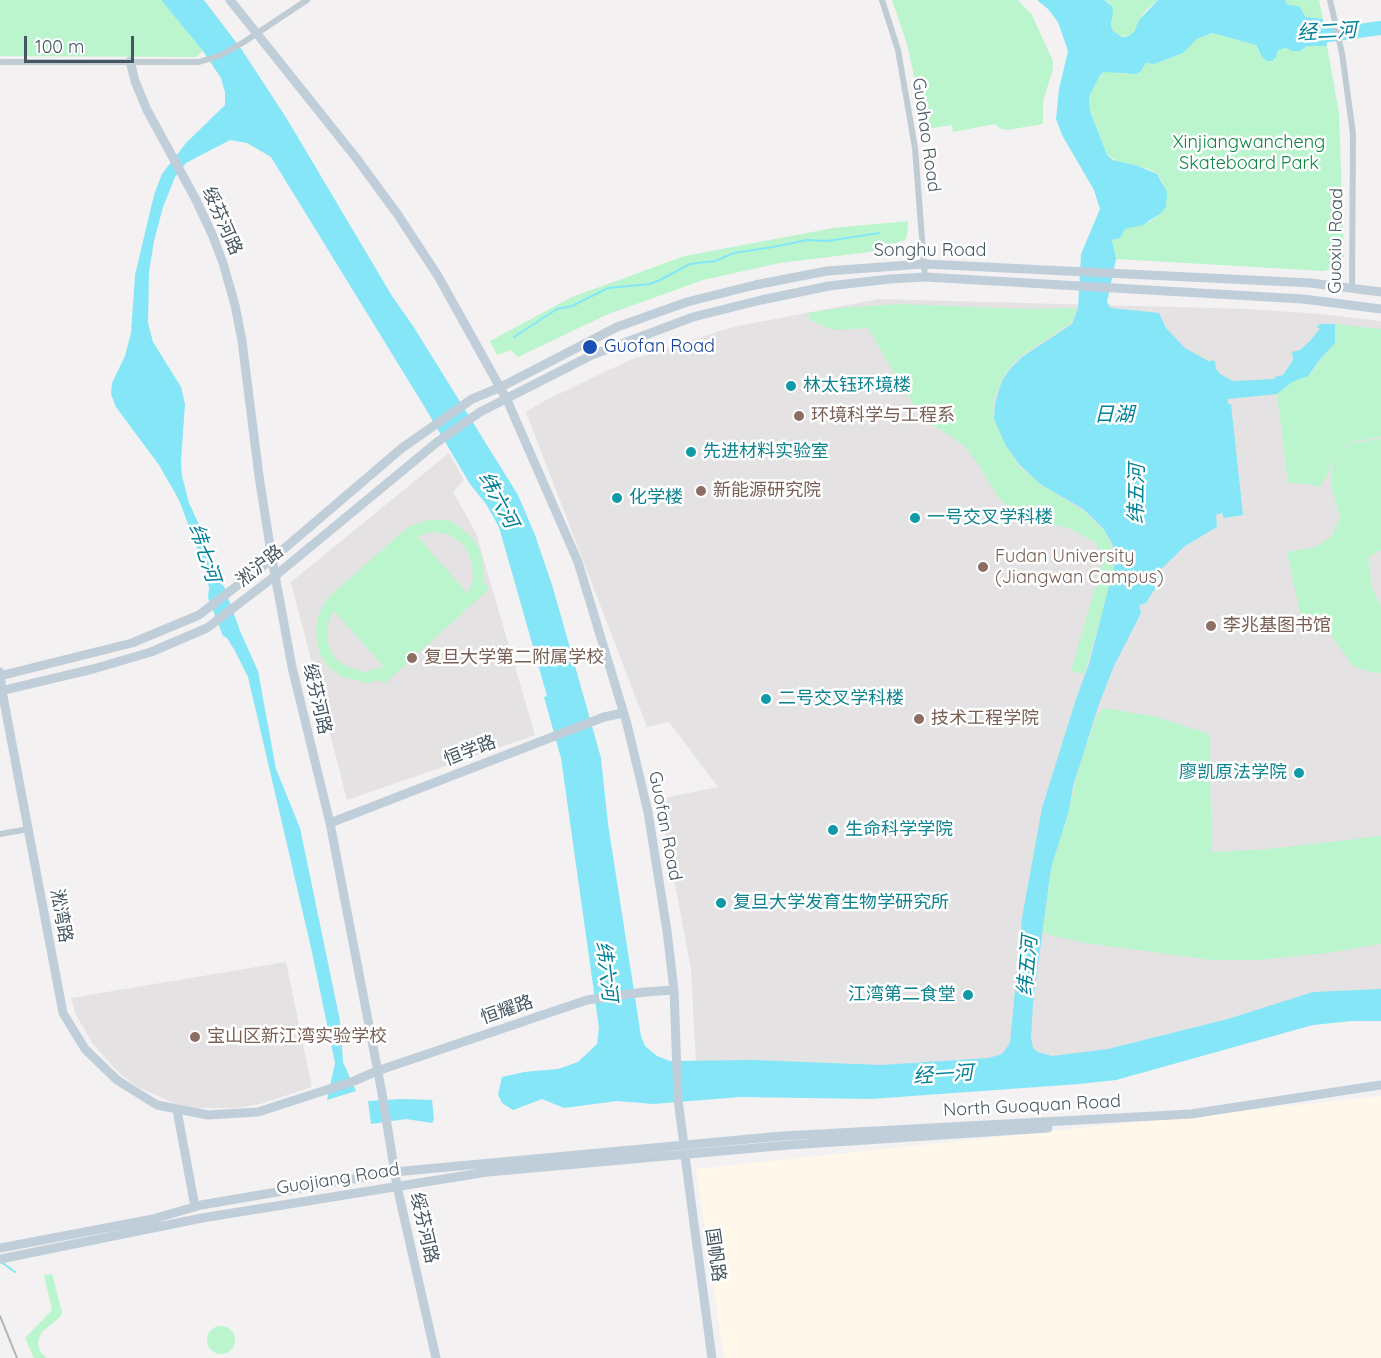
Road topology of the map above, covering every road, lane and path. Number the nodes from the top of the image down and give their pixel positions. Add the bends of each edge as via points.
1 (231, 0) edge
2 (307, 0) edge
3 (882, 0) edge
4 (1330, 0) edge
5 (258, 34) junction
6 (130, 61) junction
7 (0, 62) edge
8 (924, 264) junction
9 (925, 277) junction
10 (1352, 288) junction
11 (1381, 292) edge
12 (1351, 304) junction
13 (1381, 309) edge
14 (501, 387) junction
15 (472, 399) joint
16 (507, 400) junction
17 (272, 559) junction
18 (275, 576) junction
19 (0, 675) edge
20 (1, 691) edge
21 (624, 713) junction
22 (330, 823) junction
23 (29, 829) junction
24 (0, 834) edge
25 (674, 990) junction
26 (377, 1071) junction
27 (1381, 1085) edge
28 (1381, 1092) edge
29 (177, 1110) junction
30 (684, 1145) junction
31 (685, 1156) junction
32 (394, 1172) junction
33 (332, 1183) junction
34 (397, 1186) junction
35 (335, 1196) junction
36 (195, 1207) junction
37 (3, 1253) edge
38 (436, 1358) edge
39 (712, 1358) edge

1 - 5 main road, Guofan Road
2 - 5 street
3 - 8 street, Guohao Road via 898,50 915,148
4 - 10 street, Guoxiu Road via 1351,108
5 - 6 street via 221,55 199,62
5 - 14 main road, Guofan Road via 398,215
6 - 7 street
6 - 17 main road, 绥芬河路 via 147,110 212,234 235,305
8 - 9 street, Guohao Road
8 - 10 main road, Songhu Road
8 - 14 main road, Songhu Road via 826,271 687,302 617,327
9 - 12 main road, Songhu Road
9 - 16 main road, Songhu Road via 829,286 693,317 592,355
10 - 11 main road, Songhu Road
10 - 12 main road, Guoxiu Road
12 - 13 main road, Songhu Road
14 - 15 main road, Songhu Road
14 - 16 main road, Guofan Road
15 - 17 main road, 淞沪路 via 402,448
16 - 18 main road, 淞沪路 via 480,412 436,443
16 - 21 main road, Guofan Road via 578,562
17 - 18 main road, 绥芬河路
17 - 19 main road, 淞沪路 via 199,615 132,643
18 - 20 main road, 淞沪路 via 207,628 151,652
18 - 22 main road, 绥芬河路 via 292,667
19 - 20 main road, 淞湾路
20 - 23 main road, 淞湾路
21 - 22 main road, 恒学路 via 596,720
21 - 25 main road, Guofan Road via 648,812
22 - 26 main road, 绥芬河路
23 - 24 street
23 - 29 main road, 淞湾路 via 63,1013 85,1049 117,1080 157,1105
25 - 26 main road, 恒耀路 via 587,1000
25 - 30 main road, Guofan Road via 678,1100
26 - 29 main road, 恒耀路 via 258,1112 208,1115
26 - 32 main road, 绥芬河路
27 - 30 main road, North Guoquan Road via 1191,1114 782,1136
28 - 31 main road, North Guoquan Road via 1194,1118 789,1145
29 - 36 main road
30 - 31 street, Guofan Road
30 - 32 main road, Guojiang Road
31 - 34 main road, Guojiang Road via 487,1172
31 - 39 main road, 国帆路
32 - 33 main road, Guojiang Road
32 - 34 main road, 绥芬河路
33 - 35 street
33 - 36 main road, Guojiang Road
34 - 35 main road, Guojiang Road
34 - 38 main road, 绥芬河路
35 - 37 main road, Guojiang Road
36 - 37 main road, Guojiang Road

